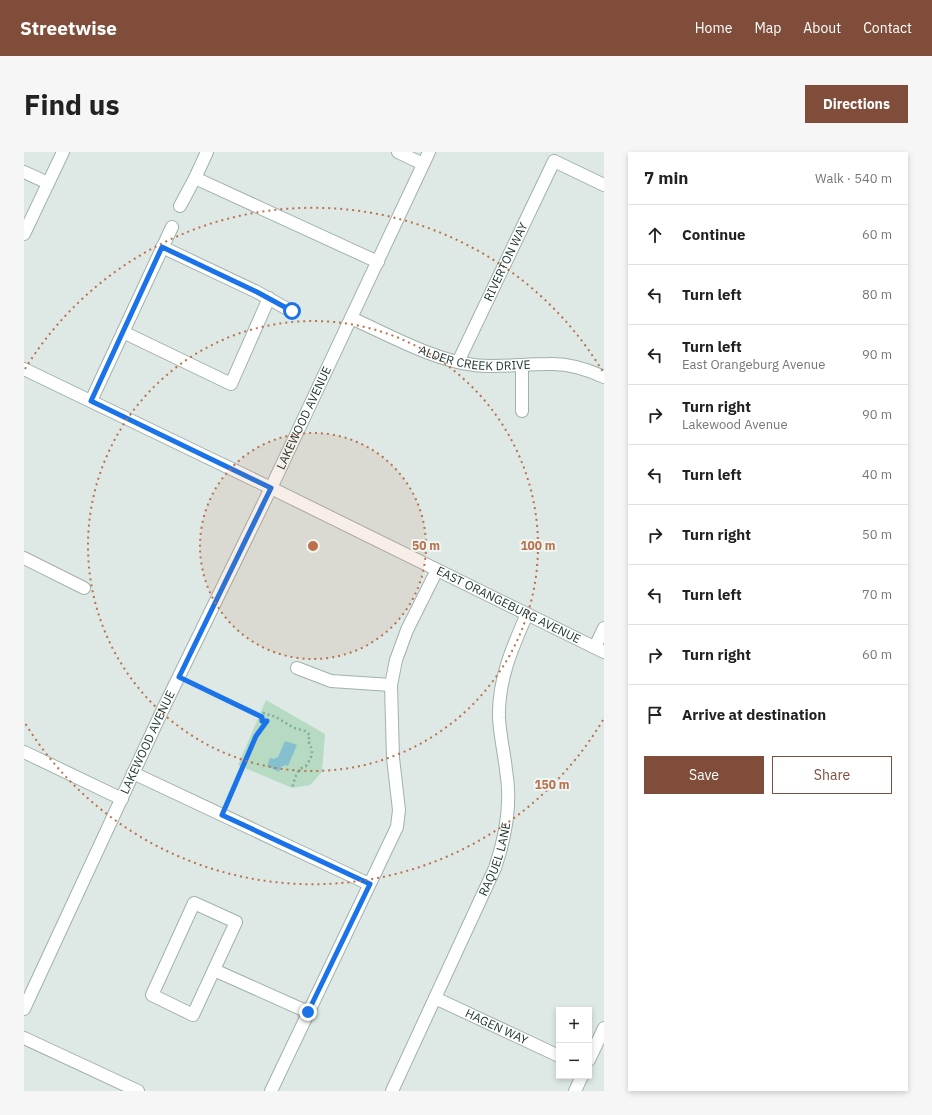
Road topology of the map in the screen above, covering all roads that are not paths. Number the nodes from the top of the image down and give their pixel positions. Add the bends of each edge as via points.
1 (63, 152) edge
2 (207, 152) edge
3 (398, 152) edge
4 (429, 152) edge
5 (423, 164) junction
6 (24, 172) edge
7 (195, 178) junction
8 (48, 183) junction
9 (604, 185) edge
10 (180, 206) dead end
11 (172, 227) dead end
12 (24, 234) edge
13 (162, 247) junction
14 (378, 262) junction
15 (269, 298) junction
16 (292, 311) dead end
17 (351, 318) junction
18 (123, 332) junction
19 (458, 362) junction
20 (522, 365) junction
21 (24, 370) edge
22 (604, 377) edge
23 (91, 401) junction
24 (522, 411) dead end
25 (271, 488) junction
26 (24, 558) edge
27 (437, 570) junction
28 (84, 588) dead end
29 (527, 614) junction
30 (604, 628) edge
31 (600, 650) edge
32 (297, 668) dead end
33 (391, 685) junction
34 (24, 752) edge
35 (133, 773) junction
36 (122, 799) junction
37 (370, 884) junction
38 (214, 970) junction
39 (27, 994) edge
40 (435, 998) junction
41 (24, 1009) edge
42 (308, 1012) junction
43 (604, 1028) edge
44 (24, 1038) edge
45 (592, 1054) edge
46 (556, 1055) edge
47 (581, 1079) edge
48 (138, 1091) edge
49 (271, 1091) edge
50 (392, 1091) edge
51 (575, 1091) edge

1 - 8 street
2 - 7 street
3 - 5 street
4 - 5 street, LAKEWOOD AVENUE
5 - 14 street, LAKEWOOD AVENUE
6 - 8 street
7 - 10 street
7 - 14 street
8 - 12 street
9 - 19 street, RIVERTON WAY via 554,161
11 - 13 street
13 - 15 street
13 - 18 street
14 - 17 street, LAKEWOOD AVENUE
15 - 16 street
15 - 18 street via 231,384
17 - 19 street, ALDER CREEK DRIVE via 434,355
17 - 25 street, LAKEWOOD AVENUE
18 - 23 street
19 - 20 street, ALDER CREEK DRIVE via 501,367
20 - 22 street, ALDER CREEK DRIVE via 574,366
20 - 24 street
21 - 23 street, EAST ORANGEBURG AVENUE
23 - 25 street, EAST ORANGEBURG AVENUE
25 - 27 street, EAST ORANGEBURG AVENUE
25 - 35 street, LAKEWOOD AVENUE
26 - 28 street
27 - 29 street, EAST ORANGEBURG AVENUE
27 - 33 street via 407,630 396,660
29 - 31 street, EAST ORANGEBURG AVENUE
29 - 40 street, RAQUEL LANE via 510,653 500,696 500,732 509,800 504,843
30 - 31 street
32 - 33 street via 331,681
33 - 37 street via 393,758 399,810 397,827
34 - 36 street
35 - 36 street, LAKEWOOD AVENUE
35 - 37 street
36 - 39 street, LAKEWOOD AVENUE
37 - 42 street
38 - 38 street via 236,922 194,903 152,996 193,1015
38 - 42 street
39 - 41 street, LAKEWOOD AVENUE
40 - 46 street, HAGEN WAY
40 - 50 street, RAQUEL LANE
42 - 49 street
43 - 45 street
44 - 48 street
47 - 51 street

